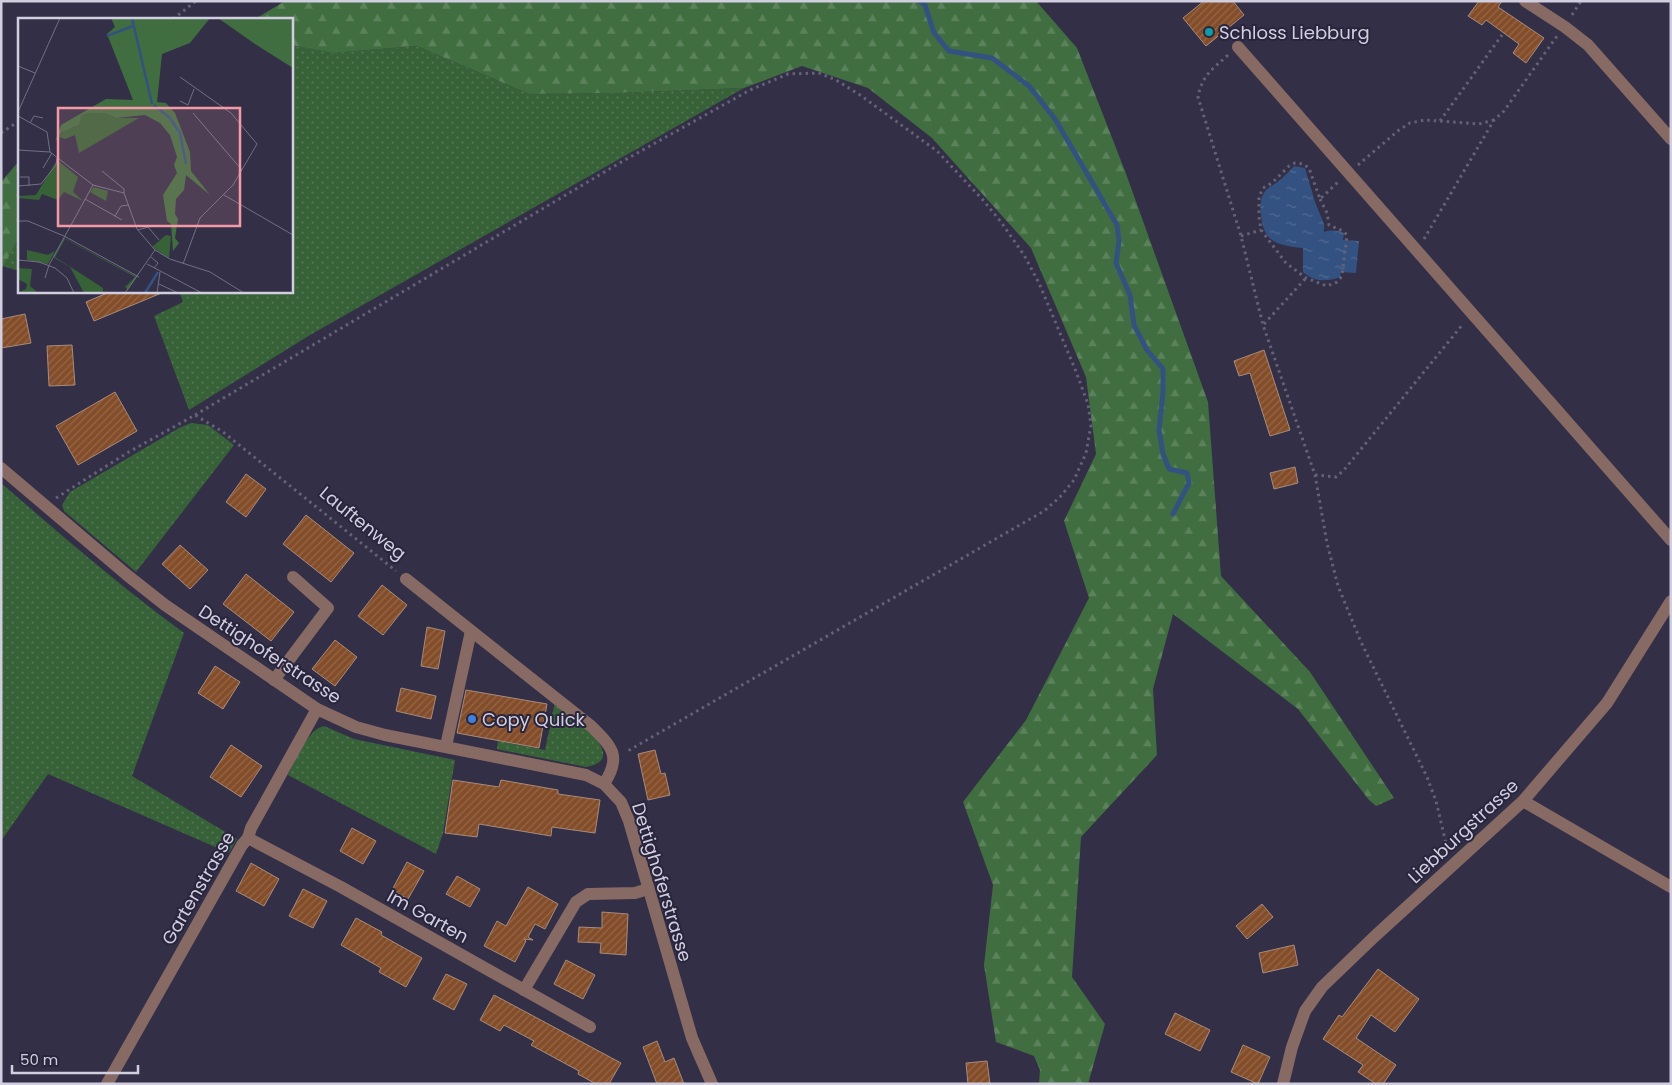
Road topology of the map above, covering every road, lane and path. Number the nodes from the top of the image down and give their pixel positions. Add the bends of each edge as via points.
1 (196, 1) edge
2 (1525, 1) edge
3 (174, 18) edge
4 (1565, 27) junction
5 (1502, 35) dead end
6 (1238, 47) joint
7 (1494, 120) junction
8 (1440, 121) junction
9 (18, 122) edge
10 (1, 133) edge
11 (1671, 139) edge
12 (1348, 174) junction
13 (1320, 199) junction
14 (1261, 230) junction
15 (1241, 236) junction
16 (1417, 251) junction
17 (1306, 278) junction
18 (1472, 313) junction
19 (1263, 325) junction
20 (195, 415) junction
21 (1, 468) edge
22 (1315, 475) junction
23 (45, 506) junction
24 (1671, 540) edge
25 (293, 577) dead end
26 (406, 579) joint
27 (1671, 600) edge
28 (471, 631) junction
29 (274, 680) junction
30 (318, 710) junction
31 (446, 746) junction
32 (614, 758) junction
33 (604, 784) junction
34 (1523, 801) junction
35 (248, 838) junction
36 (1451, 867) junction
37 (1671, 887) edge
38 (648, 889) junction
39 (524, 990) junction
40 (590, 1026) dead end
41 (107, 1084) edge
42 (712, 1084) edge
43 (1283, 1084) edge

1 - 3 path
2 - 4 street
4 - 7 path via 1504,112
4 - 11 street via 1588,45
5 - 8 path
6 - 12 street
6 - 15 path via 1206,74 1198,96
7 - 8 path via 1479,124
7 - 16 path
8 - 12 path via 1410,123
9 - 10 path
12 - 13 path
12 - 16 street
13 - 14 path via 1309,168 1295,163 1289,166 1263,188 1259,197
13 - 17 path via 1329,225 1347,235 1342,276 1327,286
14 - 15 path
14 - 17 path via 1286,263
15 - 19 path
16 - 18 street
17 - 19 path
18 - 22 path via 1344,470 1336,477
18 - 24 street
19 - 22 path
20 - 23 path via 127,453
20 - 26 path, Lauftenweg via 223,432
20 - 32 path via 623,161 773,79 805,72 819,73 836,80 937,151 983,200 1024,255 1060,332 1088,404 1091,425 1086,453 1074,480 1044,511
21 - 23 street, Dettighoferstrasse
22 - 36 path via 1338,586 1361,642 1427,777 1444,830
23 - 29 street, Dettighoferstrasse via 165,605
25 - 29 street via 328,608
26 - 28 street, Lauftenweg
27 - 34 street, Liebburgstrasse via 1608,703
28 - 31 street
28 - 32 street, Lauftenweg via 591,726 607,742
29 - 30 street, Dettighoferstrasse
30 - 31 street, Dettighoferstrasse via 356,727
30 - 35 street, Gartenstrasse
31 - 33 street, Dettighoferstrasse via 586,775
32 - 33 street
33 - 38 street, Dettighoferstrasse via 621,802 629,821
34 - 36 street, Liebburgstrasse
34 - 37 street
35 - 39 street, Im Garten
35 - 41 street, Gartenstrasse
36 - 43 street, Liebburgstrasse via 1317,992 1305,1011
38 - 39 street via 581,897
38 - 42 street, Dettighoferstrasse via 692,1038
39 - 40 street, Im Garten

